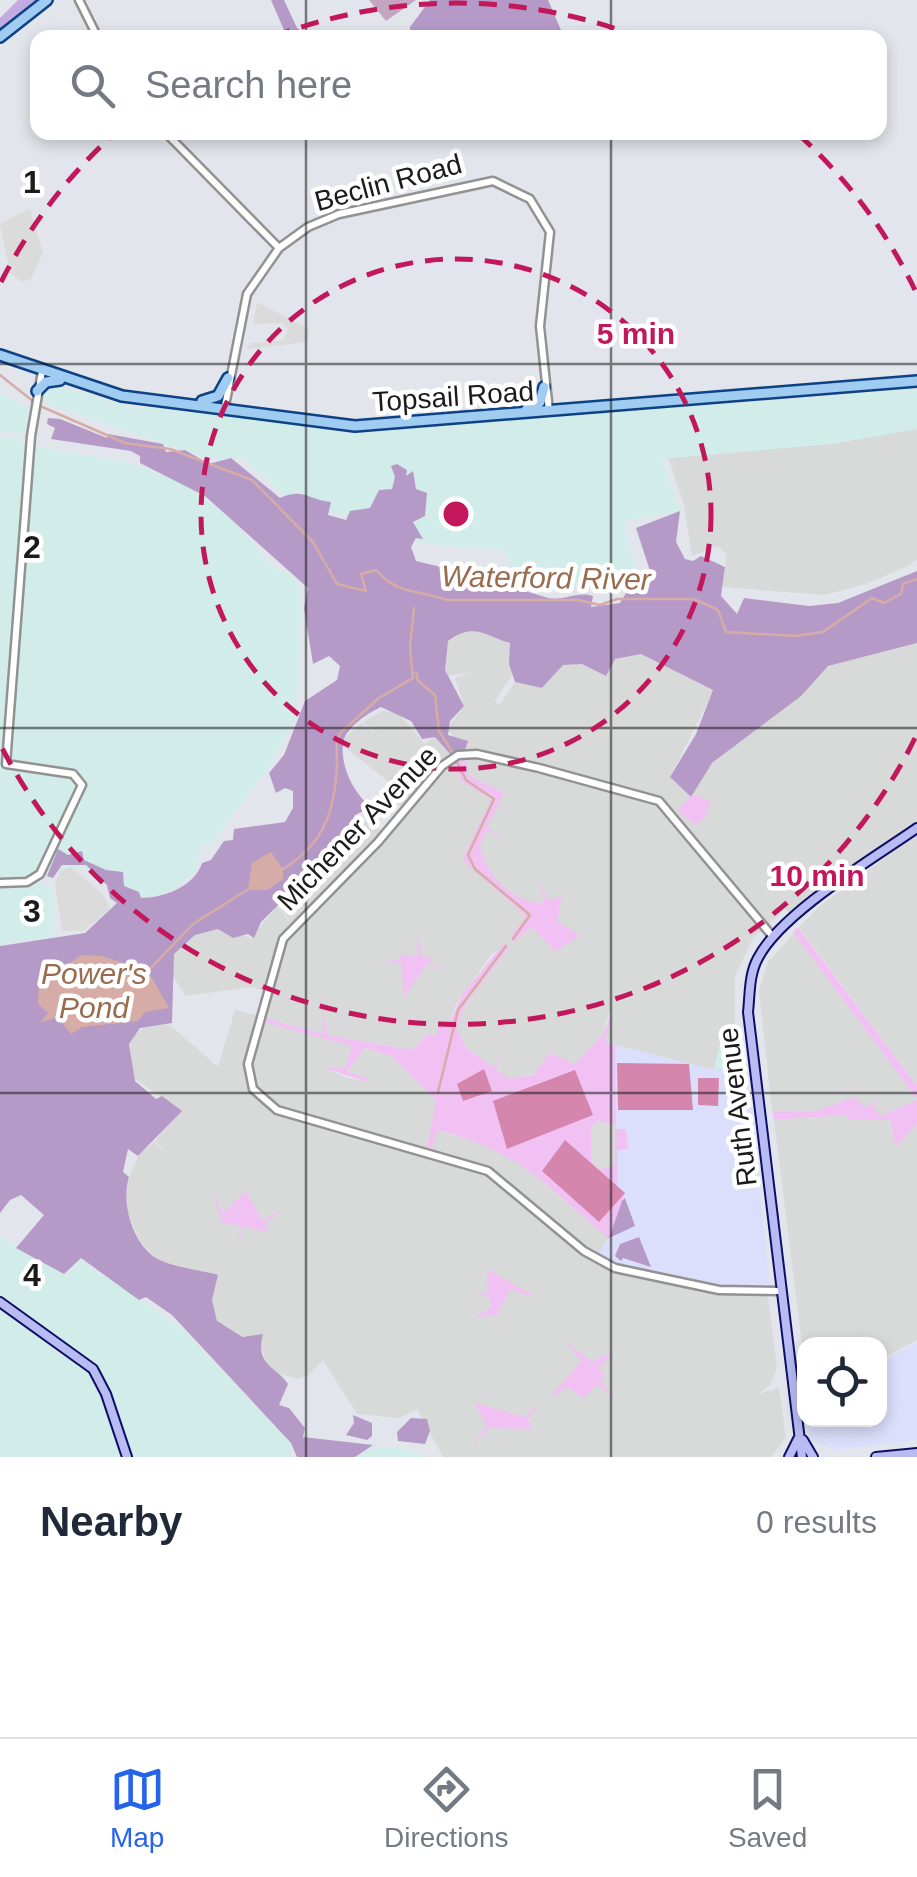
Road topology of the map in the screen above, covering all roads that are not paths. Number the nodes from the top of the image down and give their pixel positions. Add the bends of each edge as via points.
1 (47, 0) edge
2 (80, 0) edge
3 (94, 30) edge
4 (0, 37) edge
5 (173, 140) edge
6 (279, 248) junction
7 (0, 356) edge
8 (42, 371) junction
9 (228, 378) junction
10 (66, 380) junction
11 (917, 381) edge
12 (544, 387) junction
13 (35, 398) junction
14 (193, 403) junction
15 (224, 406) junction
16 (549, 412) junction
17 (519, 413) junction
18 (917, 828) edge
19 (0, 884) edge
20 (772, 936) junction
21 (781, 1291) junction
22 (0, 1302) edge
23 (800, 1434) junction
24 (917, 1454) edge
25 (127, 1457) edge
26 (789, 1457) edge
27 (802, 1457) edge
28 (813, 1457) edge
29 (876, 1457) edge

1 - 4 main road
2 - 3 street
5 - 6 street
6 - 9 street via 247,294
6 - 12 street, Beclin Road via 323,220 386,201 478,181 520,190 550,232 540,326
7 - 8 main road, Topsail Road
8 - 10 main road, Topsail Road
8 - 13 street
9 - 14 main road via 215,398
9 - 15 street
10 - 13 main road via 48,380
10 - 14 main road, Topsail Road via 122,396
11 - 16 main road, Topsail Road
12 - 16 street, Beclin Road
12 - 17 main road via 540,402
13 - 19 street via 6,764 73,774 82,785 40,874
14 - 15 main road, Topsail Road
15 - 17 main road, Topsail Road via 342,426
16 - 17 main road, Topsail Road
18 - 20 main road, Ruth Avenue
20 - 21 main road, Ruth Avenue via 753,968 748,1012
20 - 21 street, Michener Avenue via 659,800 477,754 458,755 286,936 248,1071 255,1092 274,1109 488,1171 584,1251 615,1268 719,1290
21 - 23 main road, Ruth Avenue
22 - 25 main road via 93,1369
23 - 26 main road
23 - 27 main road, Ruth Avenue
23 - 28 main road
24 - 29 main road

